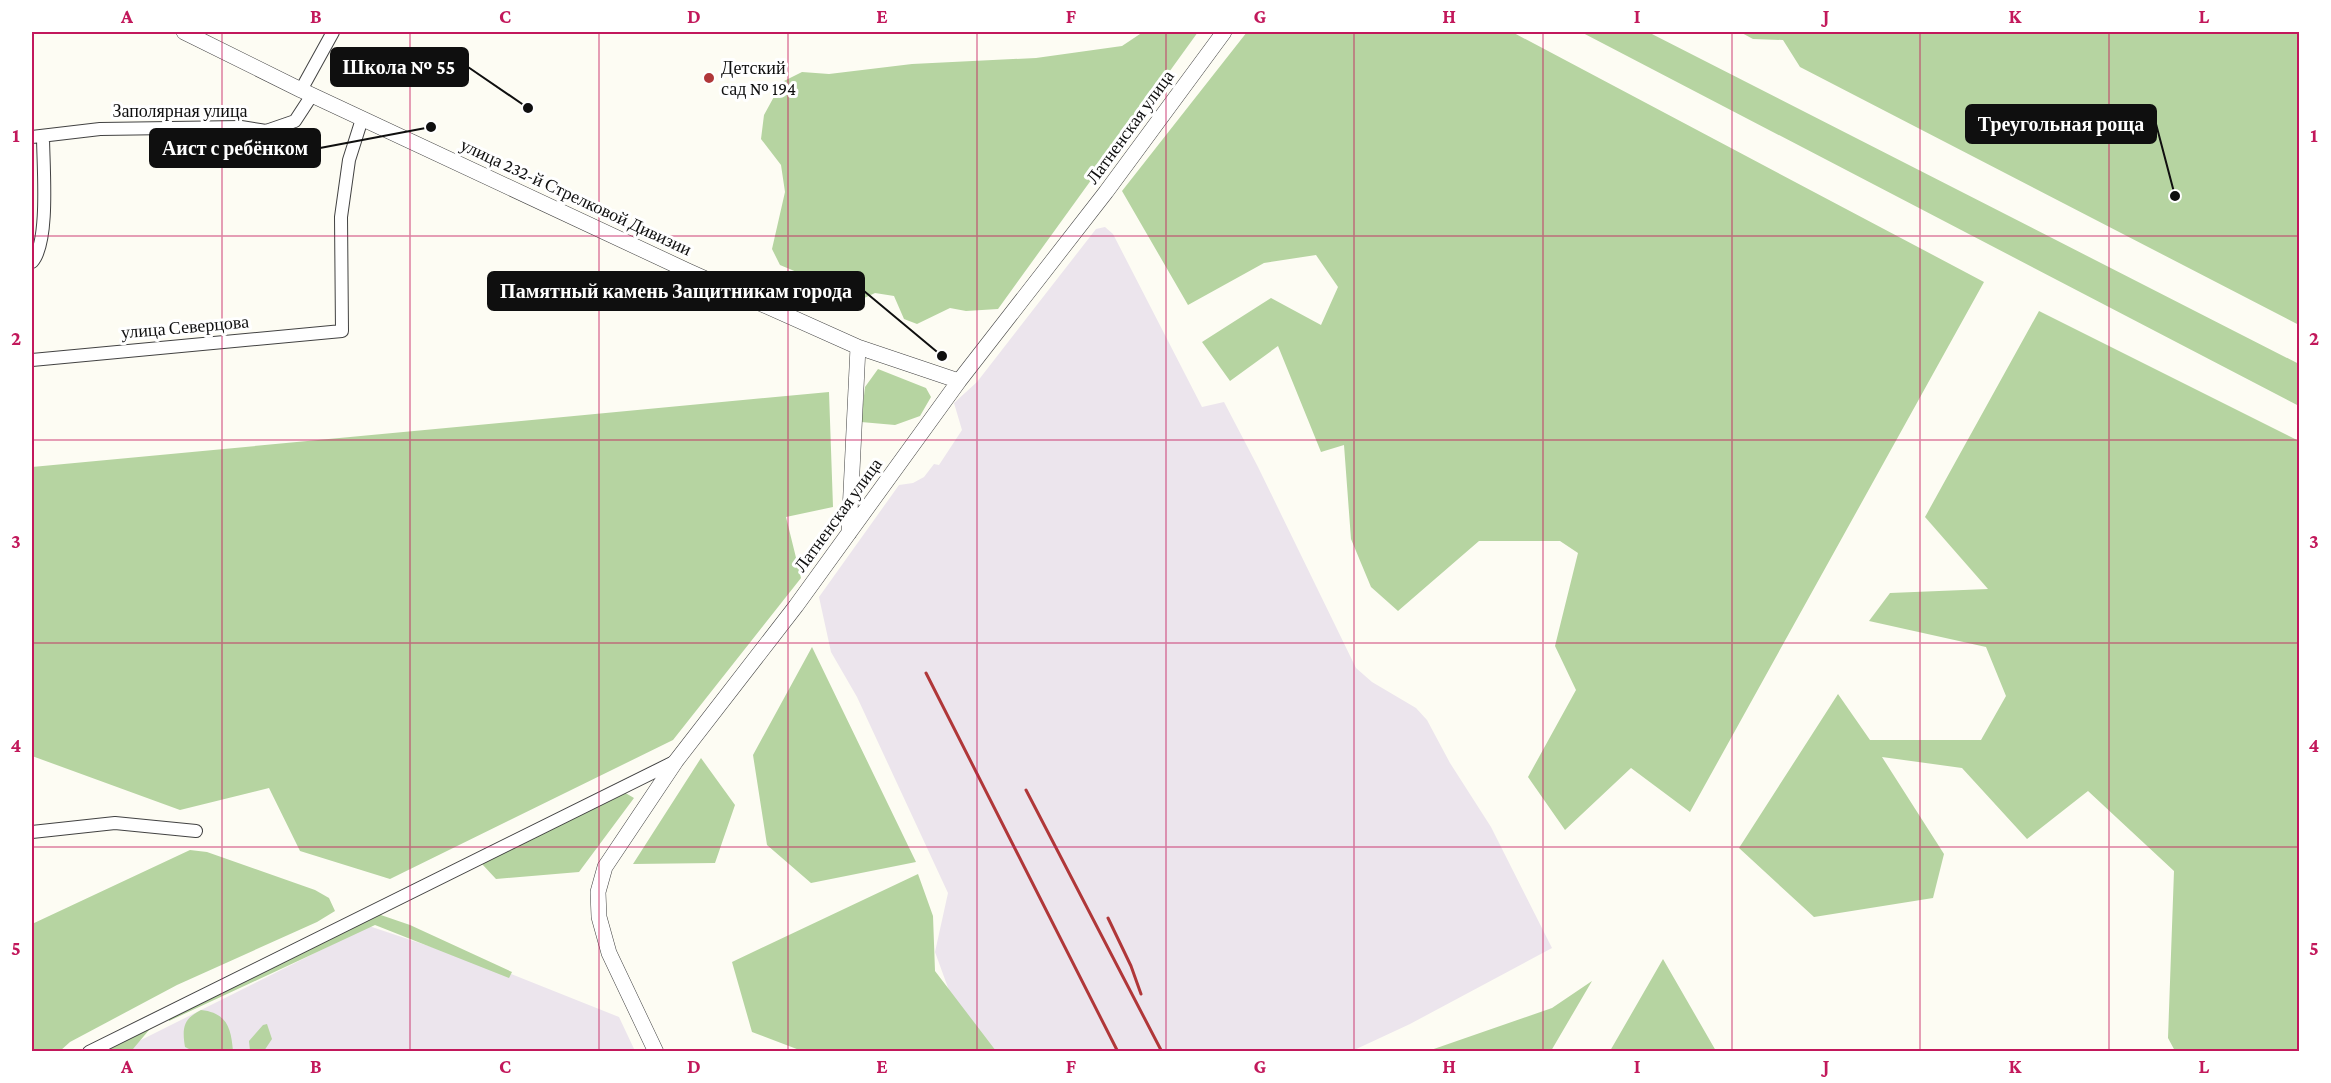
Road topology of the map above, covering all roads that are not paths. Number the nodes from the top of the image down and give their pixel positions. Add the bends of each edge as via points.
1 (184, 32) edge
2 (333, 32) edge
3 (1224, 32) edge
4 (307, 93) junction
5 (362, 119) junction
6 (37, 137) edge
7 (32, 262) edge
8 (858, 347) junction
9 (32, 360) edge
10 (959, 381) junction
11 (849, 533) junction
12 (676, 761) junction
13 (196, 831) dead end
14 (32, 832) edge
15 (89, 1052) edge
16 (656, 1052) edge

1 - 4 street, улица 232-й Стрелковой Дивизии
2 - 4 street, Заполярная улица
3 - 10 street, Латненская улица
4 - 5 street, улица 232-й Стрелковой Дивизии
4 - 6 street, Заполярная улица via 295,121 266,131 242,127 99,129
5 - 8 street, улица 232-й Стрелковой Дивизии
5 - 9 street, улица Северцова via 349,160 341,217 342,331
6 - 7 street via 43,230
8 - 10 street, улица 232-й Стрелковой Дивизии
8 - 11 street
10 - 11 street, Латненская улица
11 - 12 street, Латненская улица
12 - 15 street
12 - 16 street, Латненская улица via 605,867 598,892 599,917 609,953
13 - 14 street via 115,823

